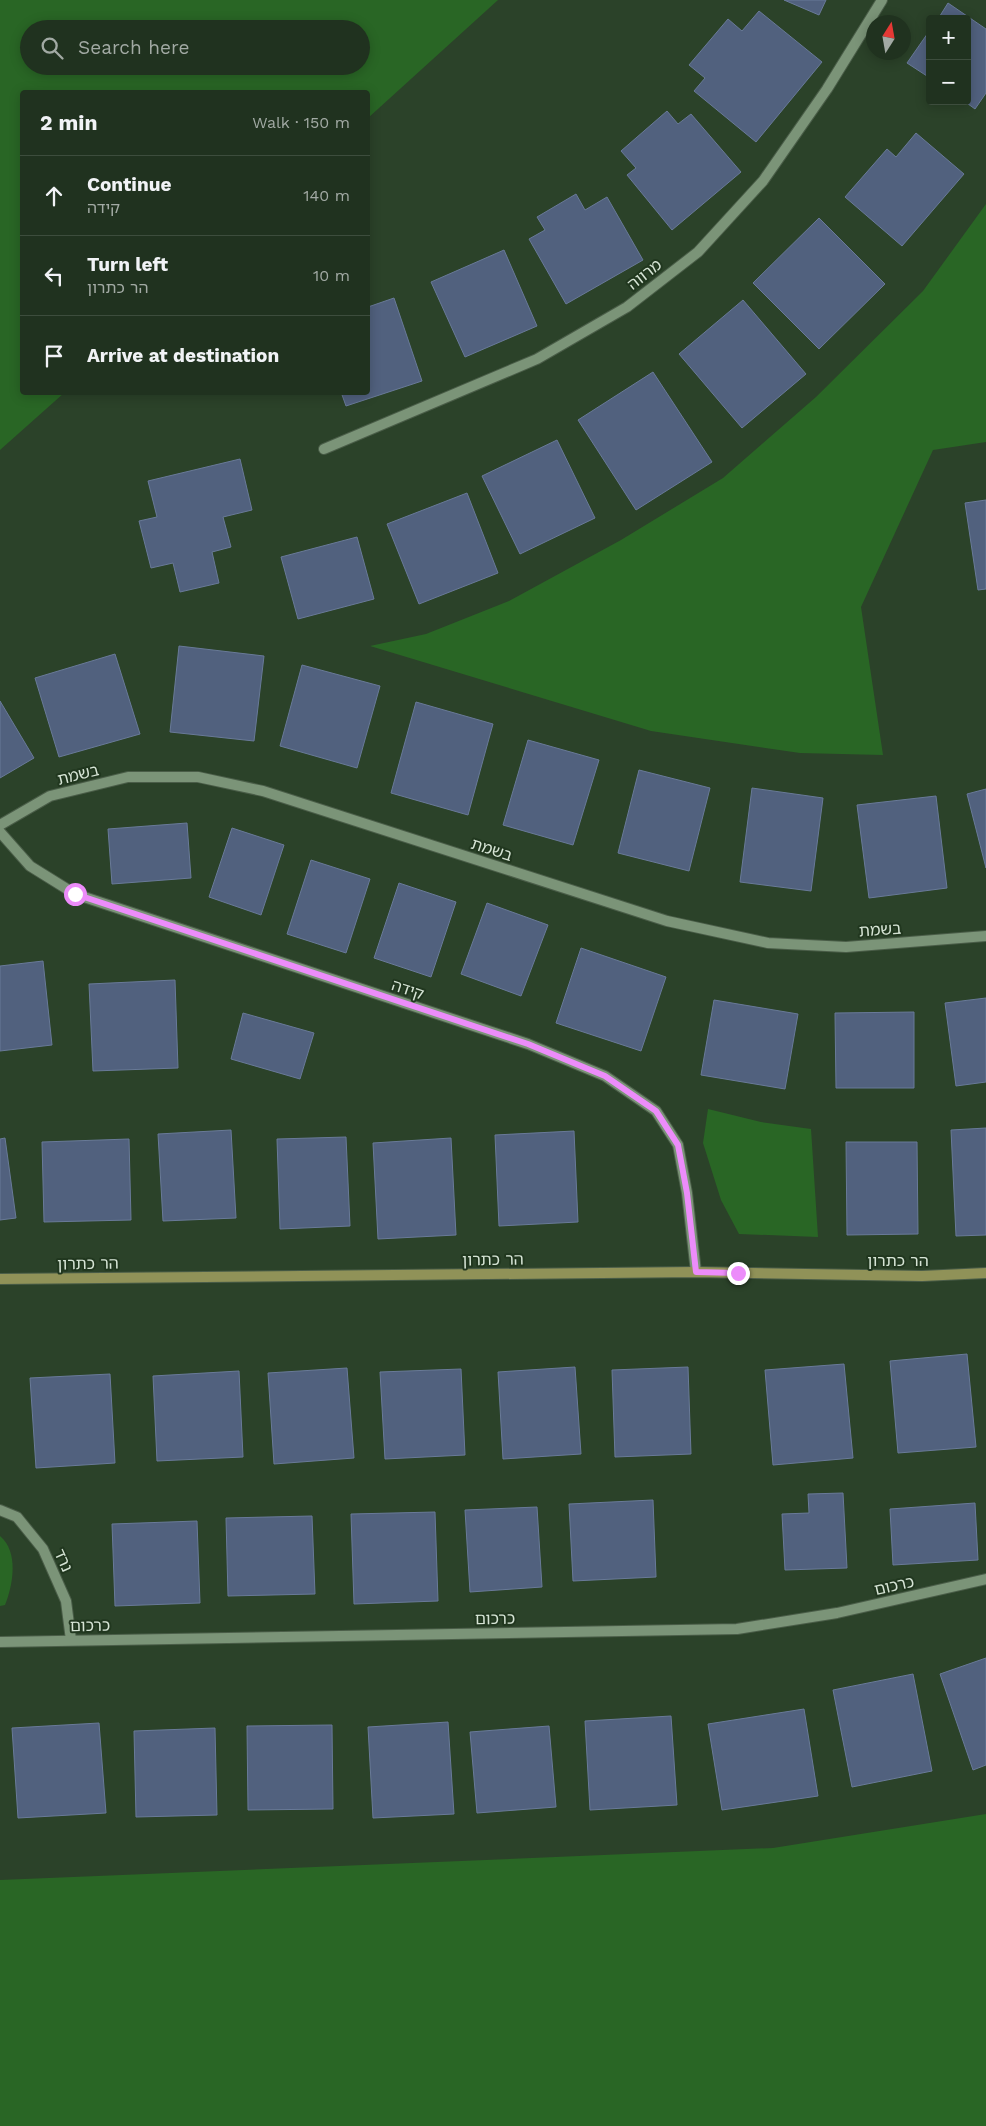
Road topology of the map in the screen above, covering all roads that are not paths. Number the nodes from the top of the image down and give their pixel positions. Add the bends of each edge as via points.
1 (882, 0) edge
2 (324, 449) dead end
3 (0, 825) edge
4 (0, 832) edge
5 (986, 936) edge
6 (696, 1272) junction
7 (986, 1273) edge
8 (0, 1279) edge
9 (0, 1510) edge
10 (986, 1579) edge
11 (71, 1640) junction
12 (0, 1642) edge

1 - 2 street, מרווה via 827,89 763,181 698,252 626,307 537,359
3 - 5 street, בשמת via 50,796 128,777 198,777 263,791 667,921 768,943 846,946
4 - 6 street, קידה via 30,866 75,894 528,1044 605,1076 656,1111 678,1145
6 - 7 street, הר כתרון via 922,1276
6 - 8 street, הר כתרון
9 - 11 street, נרד via 17,1516 43,1549 66,1602
10 - 11 street, כרכום via 837,1613 737,1629
11 - 12 street, כרכום

